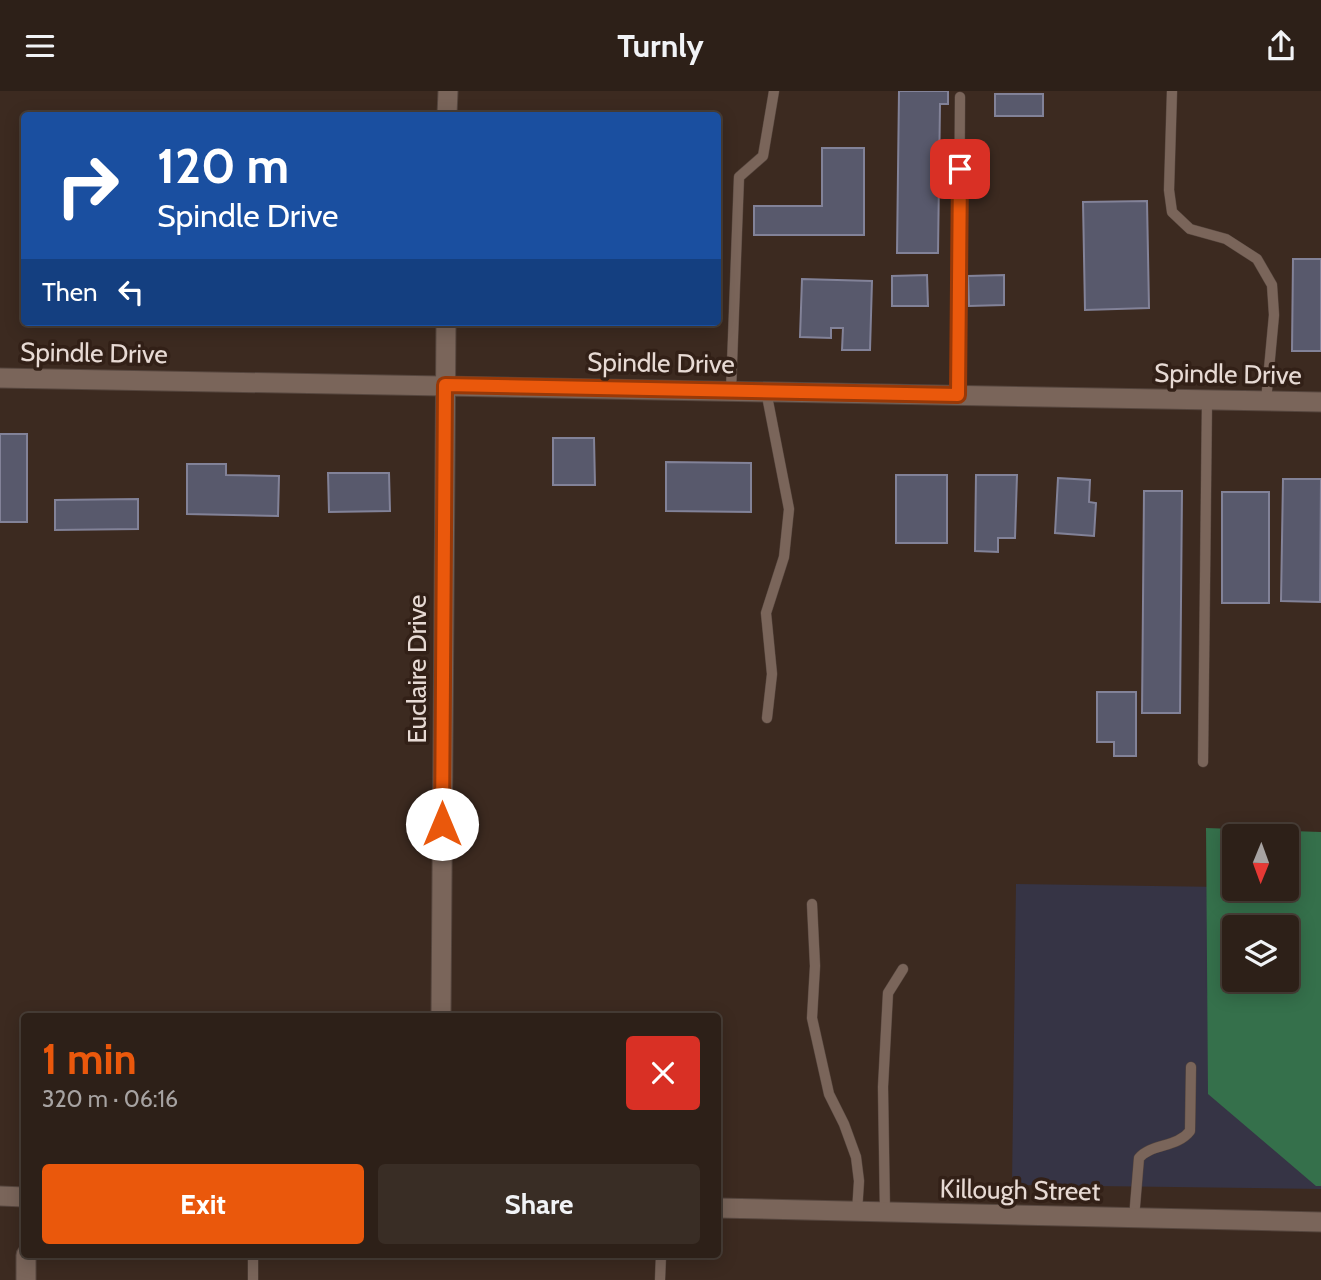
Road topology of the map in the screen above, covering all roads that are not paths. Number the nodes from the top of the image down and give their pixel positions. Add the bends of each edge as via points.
1 (448, 91) edge
2 (774, 91) edge
3 (1172, 91) edge
4 (960, 97) dead end
5 (447, 112) edge
6 (446, 326) edge
7 (0, 378) edge
8 (445, 385) junction
9 (732, 391) junction
10 (766, 391) junction
11 (958, 395) junction
12 (1207, 400) junction
13 (1266, 401) junction
14 (1321, 402) edge
15 (767, 718) dead end
16 (1203, 762) dead end
17 (812, 904) dead end
18 (903, 969) dead end
19 (440, 1013) edge
20 (1191, 1067) dead end
21 (0, 1196) edge
22 (21, 1197) edge
23 (721, 1208) edge
24 (857, 1212) junction
25 (885, 1213) junction
26 (1134, 1219) junction
27 (1321, 1222) edge
28 (26, 1258) edge
29 (253, 1258) edge
30 (661, 1258) edge
31 (26, 1280) edge
32 (253, 1280) edge
33 (660, 1280) edge

1 - 5 street
2 - 9 lane via 763,156 739,177
3 - 13 lane via 1172,212 1190,229 1226,239 1257,259 1272,285 1275,315
4 - 11 lane
6 - 8 street, Euclaire Drive
7 - 8 street, Spindle Drive
8 - 9 street, Spindle Drive
8 - 19 street, Euclaire Drive
9 - 10 street, Spindle Drive
10 - 11 street, Spindle Drive
10 - 15 lane via 789,509 784,557 766,613 772,674
11 - 12 street, Spindle Drive
12 - 13 street, Spindle Drive
12 - 16 lane
13 - 14 street, Spindle Drive
17 - 24 lane via 812,1018 829,1094 856,1157
18 - 25 lane via 888,993 883,1087
20 - 26 lane via 1190,1131 1139,1158
21 - 22 street
23 - 24 street, Killough Street
24 - 25 street, Killough Street
25 - 26 street, Killough Street
26 - 27 street, Killough Street
28 - 31 street
29 - 32 lane
30 - 33 lane

